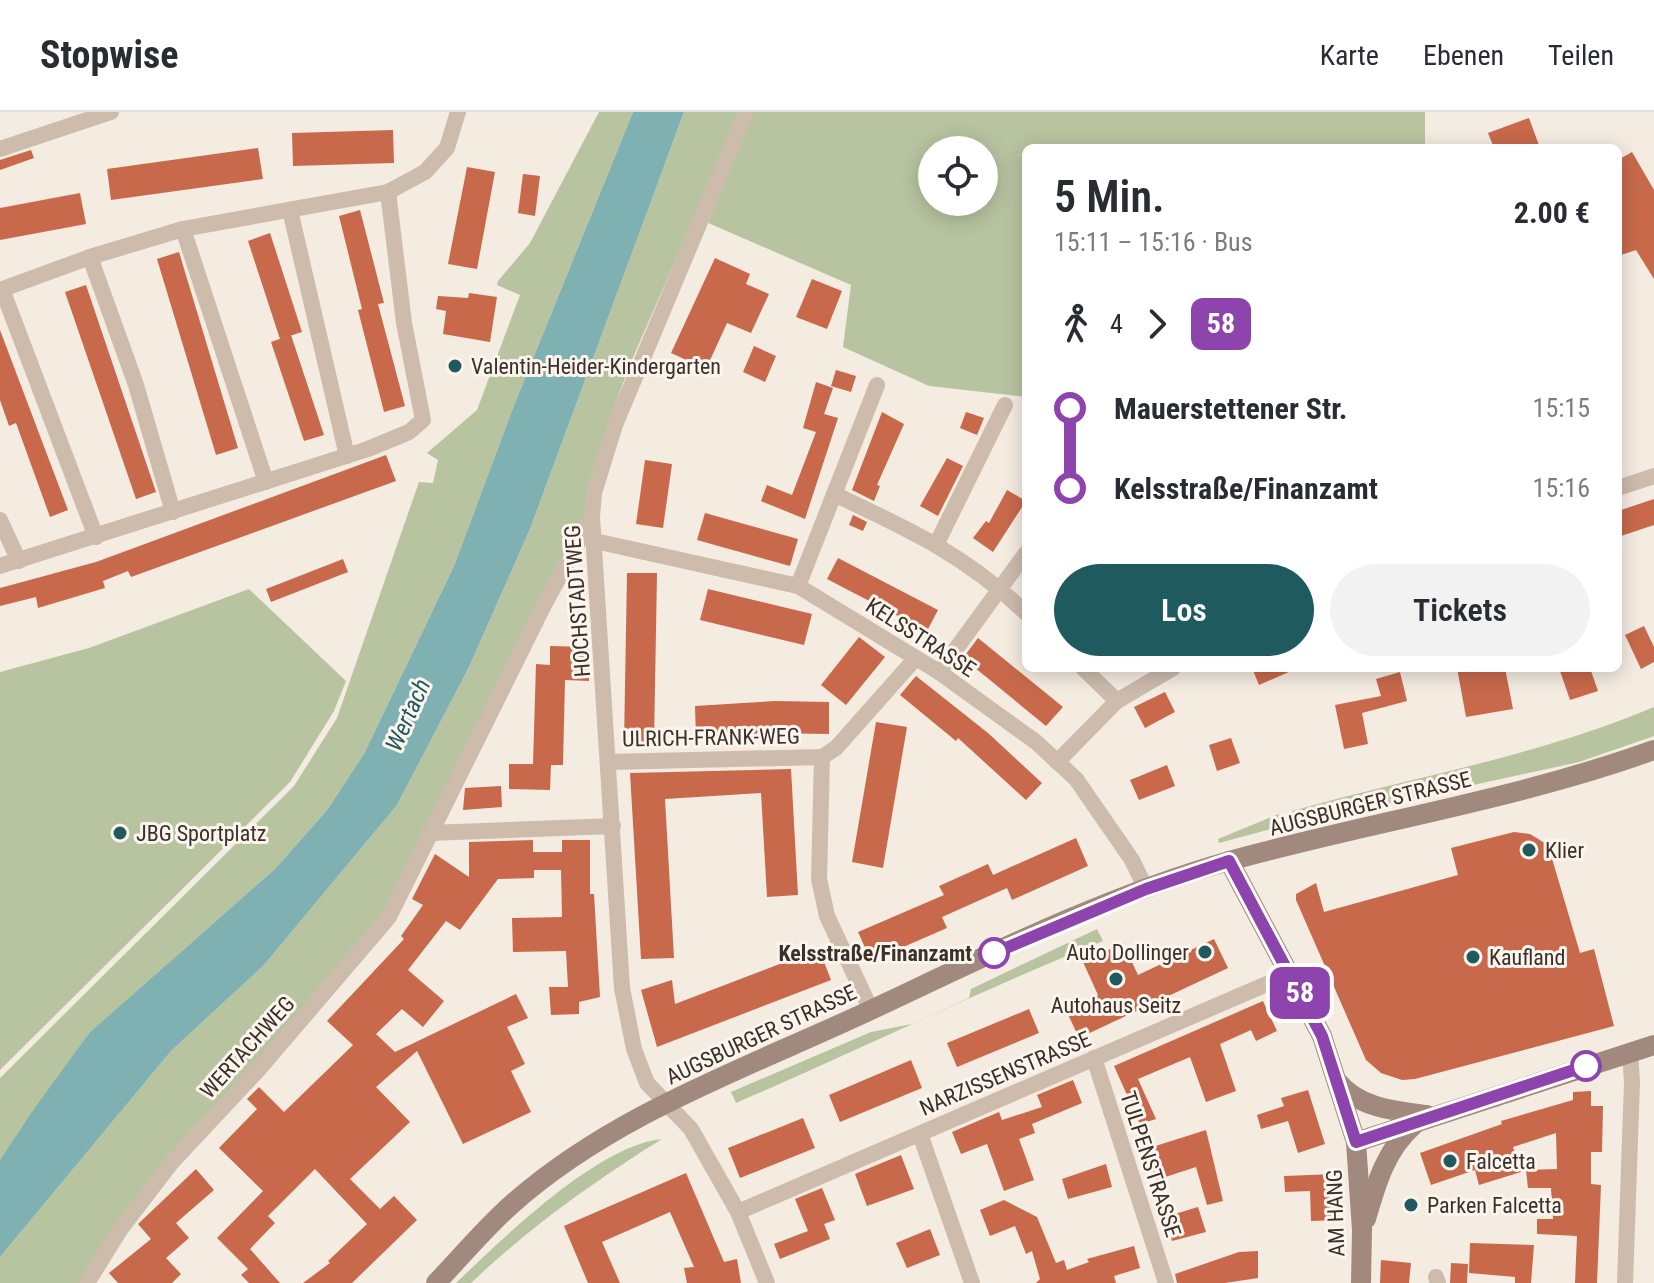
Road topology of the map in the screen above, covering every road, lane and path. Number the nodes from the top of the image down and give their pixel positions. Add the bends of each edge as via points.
1 (111, 112) edge
2 (458, 112) edge
3 (746, 112) edge
4 (0, 149) edge
5 (388, 192) junction
6 (290, 210) junction
7 (183, 229) junction
8 (90, 257) junction
9 (1, 290) edge
10 (877, 385) dead end
11 (1005, 405) dead end
12 (347, 456) junction
13 (1654, 476) edge
14 (266, 482) junction
15 (1622, 487) edge
16 (834, 494) junction
17 (173, 512) junction
18 (592, 517) junction
19 (0, 520) edge
20 (96, 537) junction
21 (595, 541) junction
22 (937, 543) junction
23 (1022, 559) edge
24 (19, 561) junction
25 (0, 566) edge
26 (798, 586) junction
27 (1002, 590) junction
28 (1022, 609) edge
29 (915, 659) junction
30 (939, 672) junction
31 (1087, 672) edge
32 (1166, 672) edge
33 (1117, 701) junction
34 (1654, 750) edge
35 (822, 757) junction
36 (609, 762) junction
37 (1057, 762) junction
38 (613, 826) junction
39 (428, 833) junction
40 (1229, 861) junction
41 (1146, 889) junction
42 (1290, 974) junction
43 (871, 1010) junction
44 (1654, 1045) edge
45 (1630, 1052) junction
46 (1094, 1058) junction
47 (1335, 1077) junction
48 (667, 1104) junction
49 (1424, 1119) junction
50 (920, 1134) junction
51 (1356, 1142) junction
52 (738, 1212) junction
53 (1362, 1230) junction
54 (87, 1283) edge
55 (436, 1283) edge
56 (767, 1283) edge
57 (972, 1283) edge
58 (1166, 1283) edge
59 (1361, 1283) edge
60 (1625, 1283) edge

1 - 4 street
2 - 5 street via 447,148 425,172
3 - 18 street, HOCHSTADTWEG via 615,425
5 - 6 street
5 - 12 street via 423,420 409,432
6 - 7 street
6 - 12 street
7 - 8 street
7 - 14 street
8 - 9 street
8 - 17 street via 136,385
9 - 20 street
10 - 16 street
11 - 22 street
12 - 14 street
13 - 15 street
14 - 17 street
16 - 22 street
16 - 26 street
17 - 20 street
18 - 21 street, HOCHSTADTWEG
18 - 39 street, WERTACHWEG
19 - 24 street
20 - 24 street
21 - 26 street, KELSSTRASSE
21 - 36 street, HOCHSTADTWEG
22 - 27 street
23 - 27 street
24 - 25 street
26 - 29 street, KELSSTRASSE
27 - 28 street
27 - 30 street
29 - 30 street, KELSSTRASSE
29 - 35 street, ULRICH-FRANK-WEG
30 - 37 street, KELSSTRASSE
31 - 33 street
32 - 33 street
33 - 37 street
34 - 40 main road, AUGSBURGER STRASSE via 1582,776
35 - 36 street, ULRICH-FRANK-WEG
35 - 43 street via 819,879 827,916
36 - 38 street, HOCHSTADTWEG
37 - 41 street, KELSSTRASSE via 1076,779
38 - 39 street
38 - 48 street, HOCHSTADTWEG via 622,988 647,1083
39 - 54 street, WERTACHWEG via 389,917 172,1162
40 - 41 main road, AUGSBURGER STRASSE
40 - 42 main road, AM HANG
41 - 43 main road, AUGSBURGER STRASSE
42 - 46 street, NARZISSENSTRASSE
42 - 47 main road, AM HANG via 1322,1036
43 - 48 main road, AUGSBURGER STRASSE
44 - 45 main road
45 - 49 main road
45 - 60 street
46 - 50 street, NARZISSENSTRASSE
46 - 58 street, TULPENSTRASSE
47 - 49 main road via 1362,1101
47 - 51 main road, AM HANG
48 - 52 street, HOCHSTADTWEG via 691,1129
48 - 55 main road, AUGSBURGER STRASSE via 550,1174 510,1205
49 - 51 main road
49 - 53 main road via 1397,1139
50 - 52 street, NARZISSENSTRASSE
50 - 57 street
51 - 53 main road, AM HANG
52 - 56 street, HOCHSTADTWEG
53 - 59 main road, AM HANG

